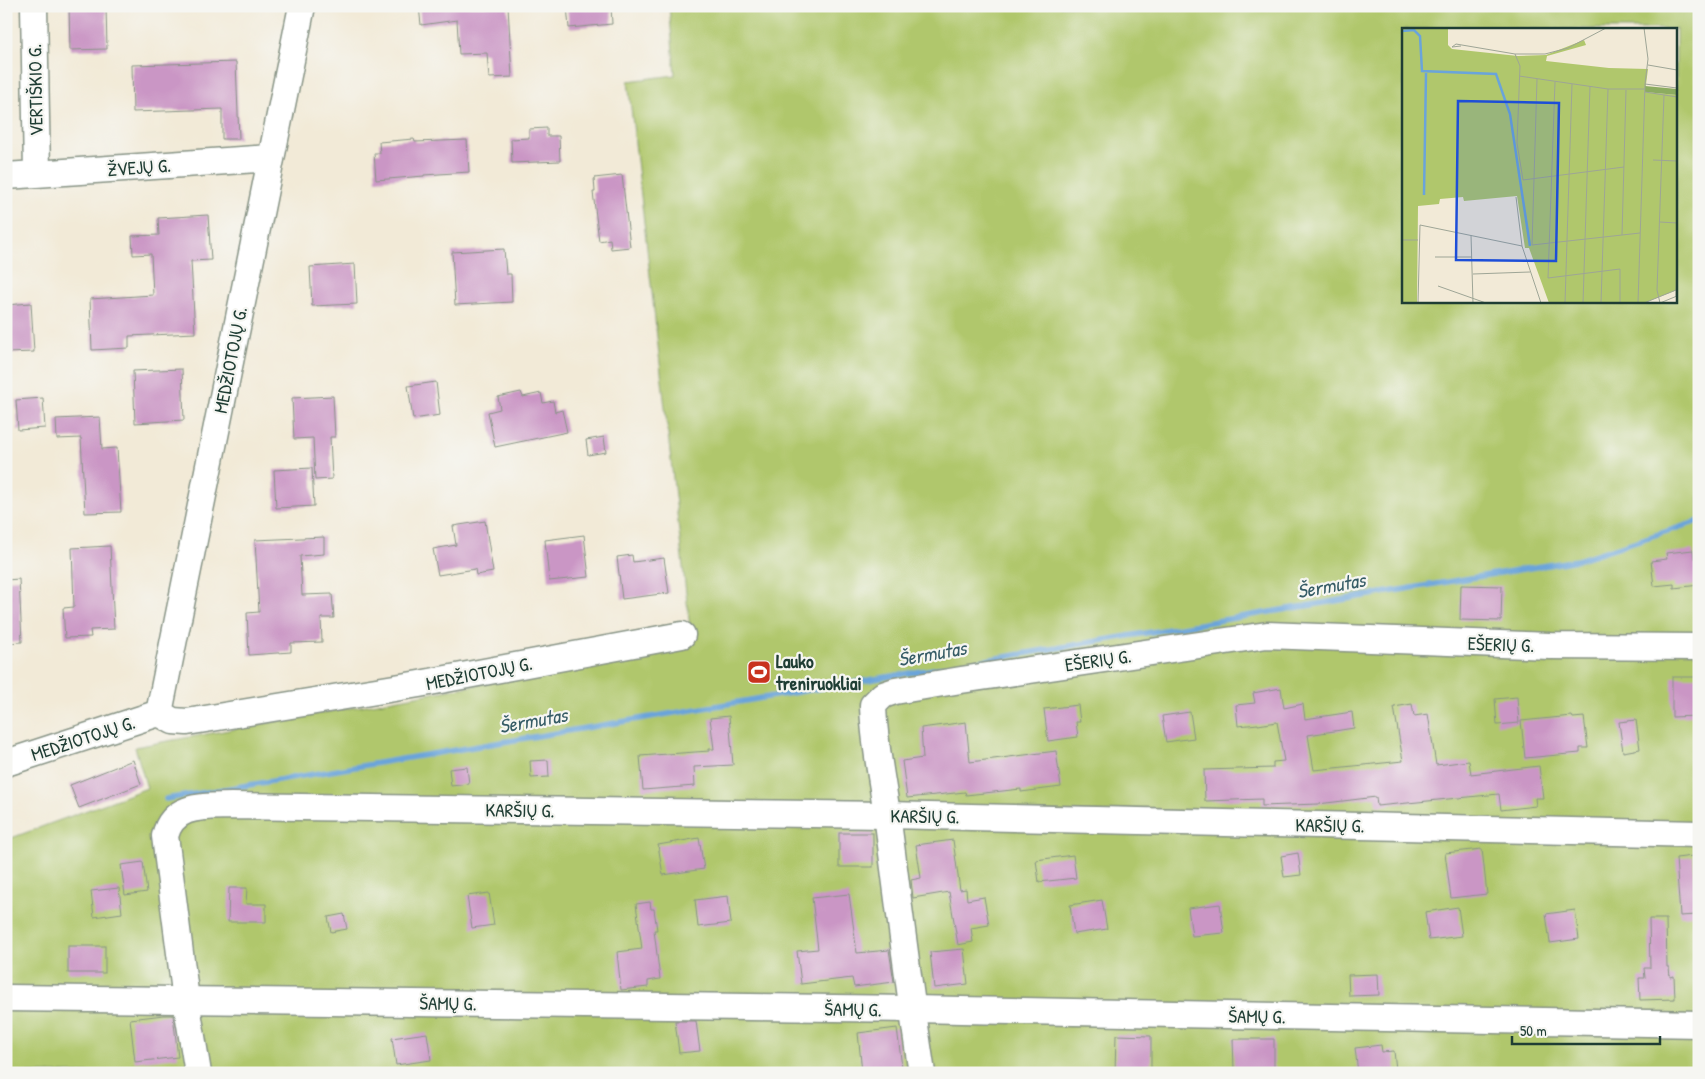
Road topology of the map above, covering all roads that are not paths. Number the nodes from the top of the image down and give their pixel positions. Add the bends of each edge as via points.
1 (34, 6) edge
2 (302, 6) edge
3 (271, 158) junction
4 (36, 173) junction
5 (6, 176) edge
6 (682, 635) dead end
7 (1699, 647) edge
8 (159, 713) junction
9 (6, 763) edge
10 (887, 815) junction
11 (1699, 834) edge
12 (6, 998) edge
13 (186, 1000) junction
14 (912, 1009) junction
15 (1699, 1024) edge
16 (198, 1073) edge
17 (922, 1073) edge

1 - 4 street, VERTIŠKIO G.
2 - 3 street, MEDŽIOTOJŲ G.
3 - 4 street, ŽVEJŲ G.
3 - 8 street, MEDŽIOTOJŲ G.
4 - 5 street, ŽVEJŲ G.
6 - 8 street, MEDŽIOTOJŲ G. via 419,684 187,722 173,721
7 - 10 street, EŠERIŲ G. via 1550,646 1267,635 895,691 883,695 873,705 873,725
8 - 9 street, MEDŽIOTOJŲ G.
10 - 11 street, KARŠIŲ G.
10 - 13 street, KARŠIŲ G. via 232,806 187,810 174,816 165,836
10 - 14 street, EŠERIŲ G.
12 - 13 street, ŠAMŲ G.
13 - 14 street, ŠAMŲ G.
13 - 16 street
14 - 15 street, ŠAMŲ G.
14 - 17 street, EŠERIŲ G.

